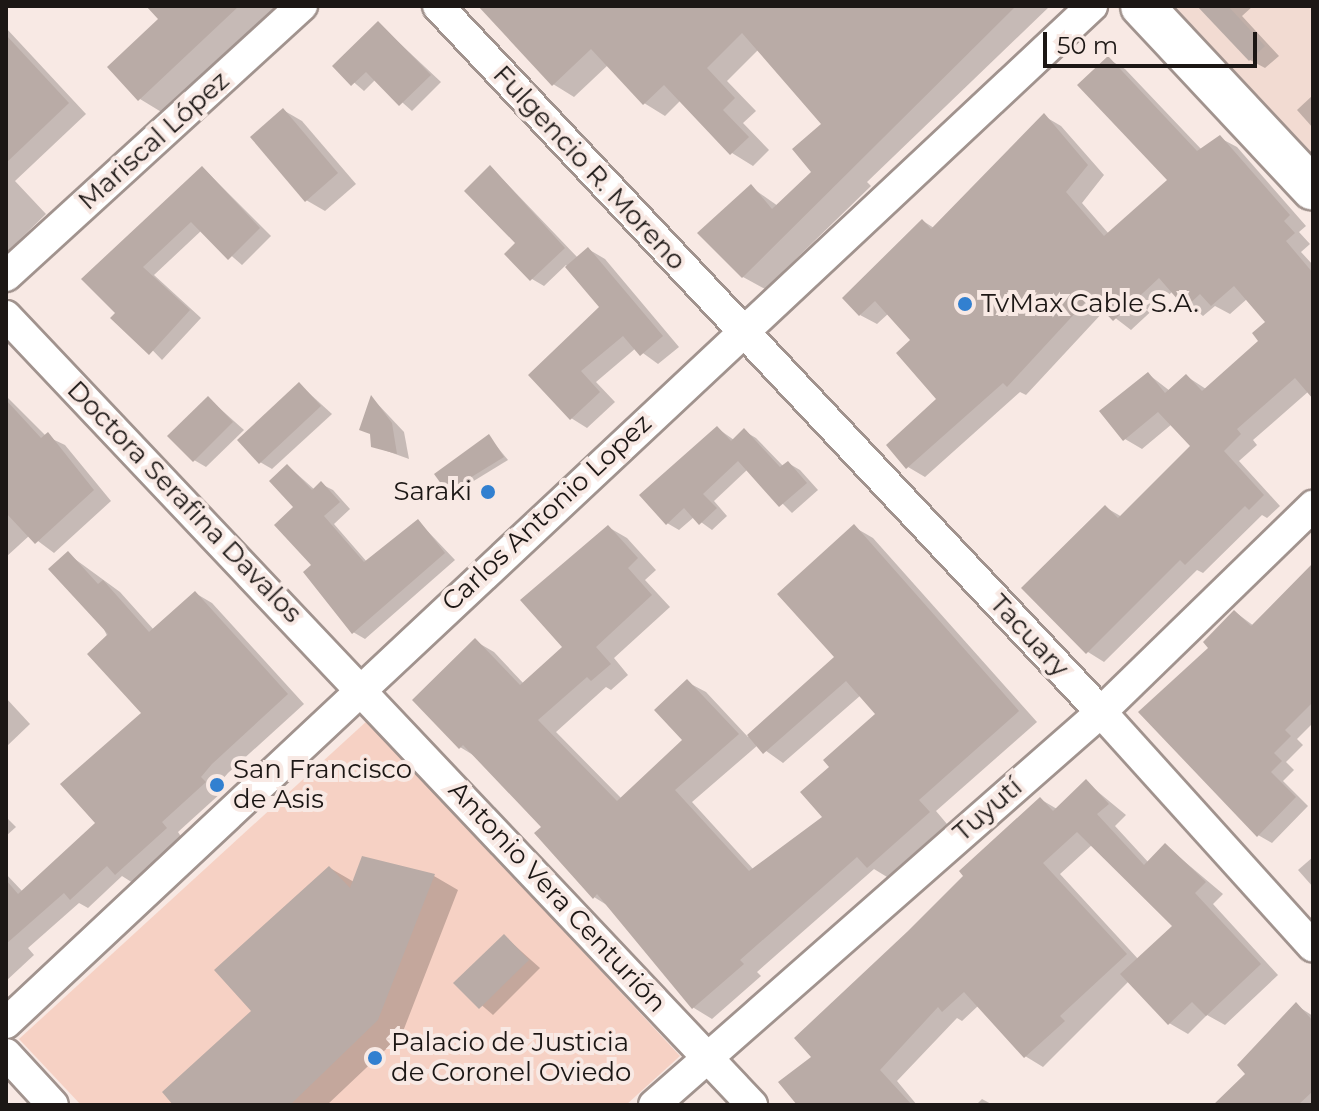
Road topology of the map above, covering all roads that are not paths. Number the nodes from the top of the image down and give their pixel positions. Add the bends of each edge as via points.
1 (302, 6) edge
2 (438, 6) edge
3 (1092, 6) edge
4 (1142, 6) edge
5 (1313, 189) edge
6 (6, 276) edge
7 (6, 316) edge
8 (740, 331) junction
9 (1313, 506) edge
10 (361, 688) junction
11 (1101, 712) junction
12 (1313, 947) edge
13 (6, 1023) edge
14 (6, 1054) edge
15 (706, 1056) junction
16 (53, 1105) edge
17 (654, 1105) edge
18 (752, 1105) edge

1 - 6 street, Mariscal López
2 - 8 street, Fulgencio R. Moreno
3 - 8 street, Carlos Antonio Lopez
4 - 5 main road
7 - 10 street, Doctora Serafina Davalos
8 - 10 street, Carlos Antonio Lopez
8 - 11 street, Tacuary
9 - 11 street, Tuyutí
10 - 13 street, Carlos Antonio Lopez
10 - 15 street, Antonio Vera Centurión
11 - 12 street, Tacuary
11 - 15 street, Tuyutí
14 - 16 street
15 - 17 street, Tuyutí
15 - 18 street, Antonio Vera Centurión

